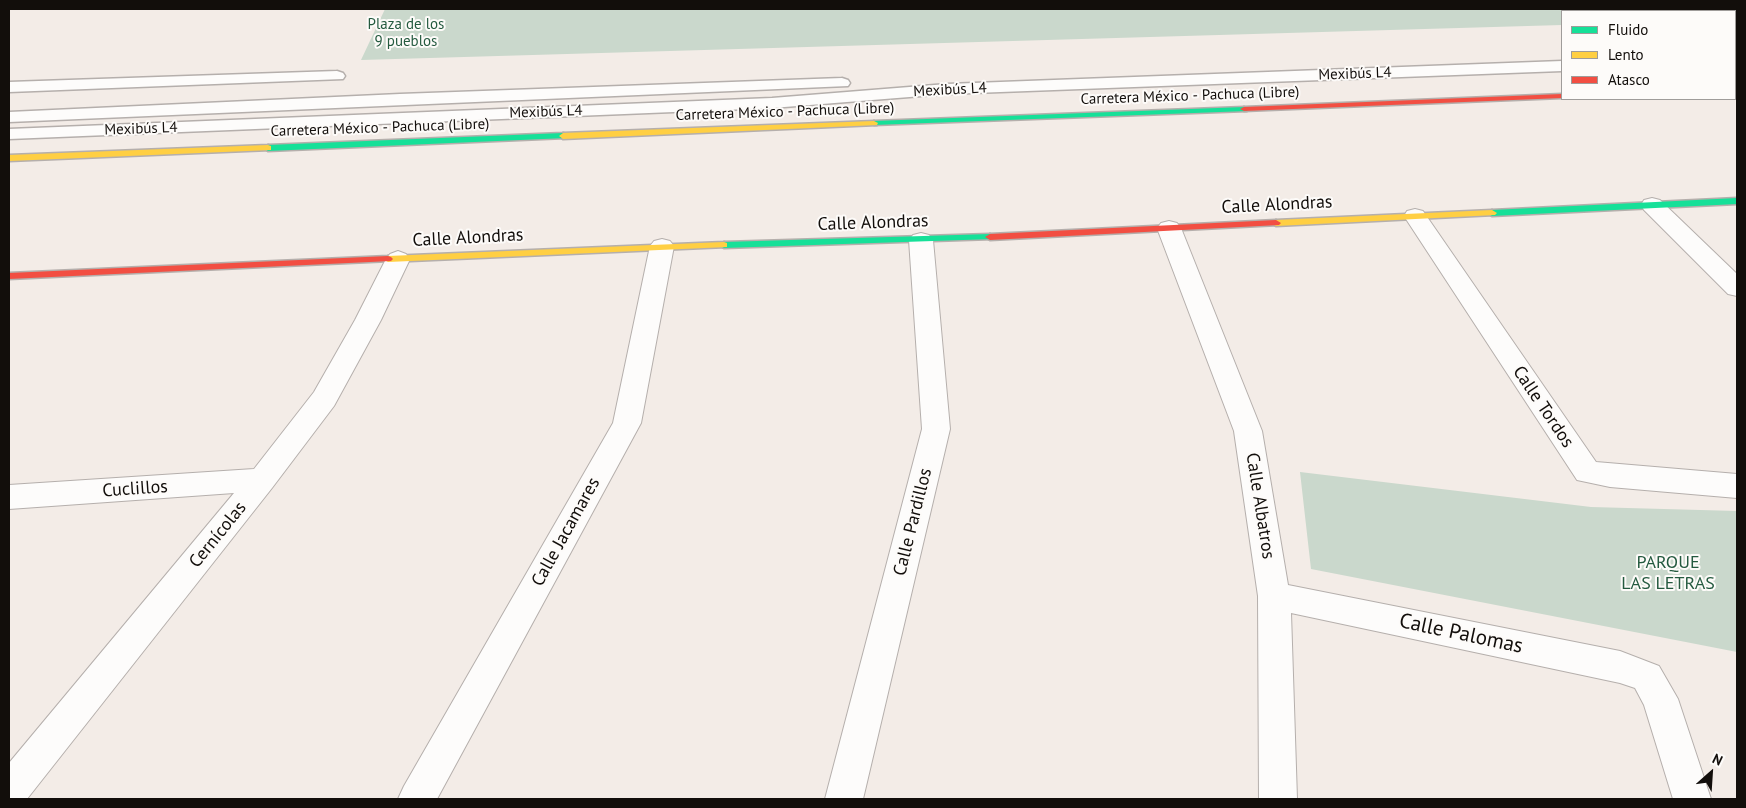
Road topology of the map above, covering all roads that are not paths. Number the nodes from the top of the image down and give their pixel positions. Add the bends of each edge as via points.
1 (1561, 56) edge
2 (1561, 66) edge
3 (337, 76) dead end
4 (9, 87) edge
5 (1561, 96) edge
6 (9, 117) edge
7 (9, 134) edge
8 (9, 158) edge
9 (1737, 201) edge
10 (1652, 205) junction
11 (1415, 216) junction
12 (1169, 228) junction
13 (921, 240) junction
14 (662, 246) junction
15 (398, 259) junction
16 (9, 276) edge
17 (1737, 288) edge
18 (262, 480) junction
19 (1737, 486) edge
20 (9, 497) edge
21 (1274, 596) junction
22 (9, 792) edge
23 (417, 799) edge
24 (844, 799) edge
25 (1278, 799) edge
26 (1692, 799) edge

1 - 6 lane, Mexibús L4 via 390,99
2 - 7 lane, Mexibús L4 via 947,89 772,103
3 - 4 lane
5 - 8 street, Carretera México - Pachuca (Libre)
9 - 10 street, Calle Alondras
10 - 11 street, Calle Alondras
10 - 17 street
11 - 12 street, Calle Alondras
11 - 19 street, Calle Tordos via 1587,472
12 - 13 street, Calle Alondras
12 - 21 street, Calle Albatros via 1248,431
13 - 14 street, Calle Alondras
13 - 24 street, Calle Pardillos via 936,429
14 - 15 street, Calle Alondras
14 - 23 street, Calle Jacamares via 627,423
15 - 16 street, Calle Alondras
15 - 18 street, Cernícolas via 324,400
18 - 20 street, Cuclillos
18 - 22 street, Cernícolas
21 - 25 street, Calle Albatros
21 - 26 street, Calle Palomas via 1620,667 1647,677 1660,699

